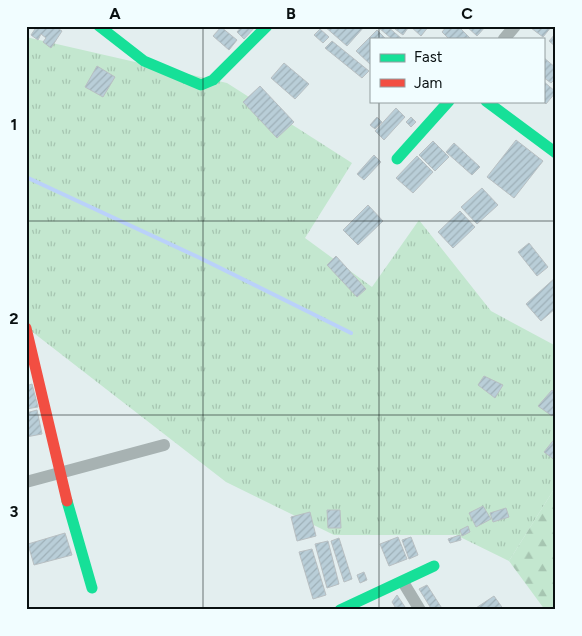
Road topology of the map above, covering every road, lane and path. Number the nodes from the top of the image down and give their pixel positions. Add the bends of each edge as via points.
1 (99, 26) edge
2 (267, 26) edge
3 (515, 26) edge
4 (505, 38) edge
5 (448, 102) edge
6 (487, 102) edge
7 (556, 153) edge
8 (397, 159) dead end
9 (26, 328) edge
10 (164, 445) dead end
11 (59, 473) junction
12 (26, 482) edge
13 (434, 566) dead end
14 (403, 582) junction
15 (92, 588) dead end
16 (340, 610) edge
17 (420, 610) edge

1 - 2 street via 144,61 201,84 212,80
3 - 4 street
5 - 8 street
6 - 7 street
9 - 11 street
10 - 11 street
11 - 12 street
11 - 15 street
13 - 14 street
14 - 16 street
14 - 17 street

